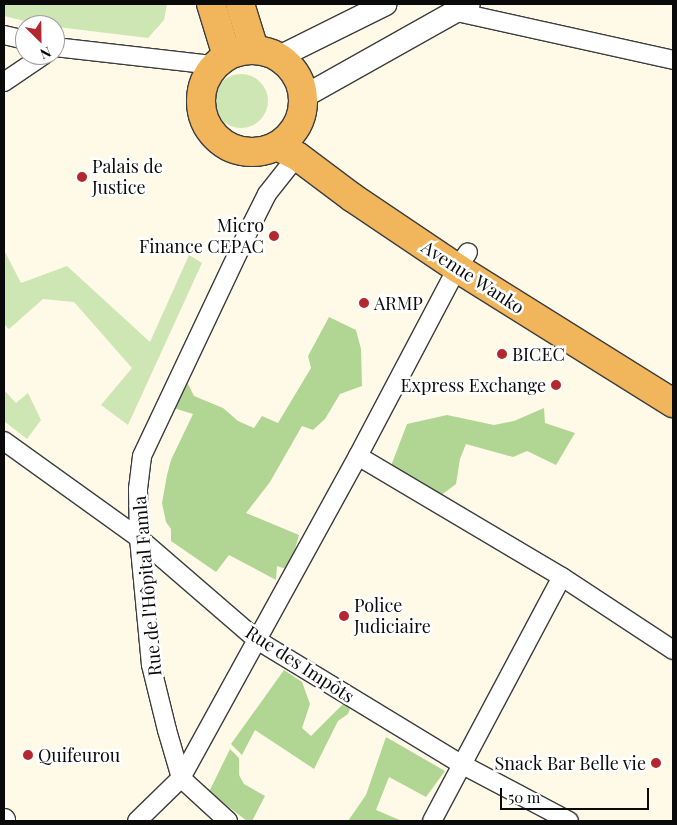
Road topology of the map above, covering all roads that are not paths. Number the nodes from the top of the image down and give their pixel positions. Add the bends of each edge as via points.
1 (211, 4) edge
2 (240, 4) edge
3 (386, 4) edge
4 (463, 8) edge
5 (65, 50) edge
6 (266, 53) junction
7 (221, 60) junction
8 (673, 60) edge
9 (29, 65) edge
10 (4, 82) edge
11 (303, 97) junction
12 (289, 144) junction
13 (463, 260) junction
14 (673, 384) edge
15 (673, 403) edge
16 (4, 441) edge
17 (358, 456) junction
18 (140, 538) junction
19 (562, 577) junction
20 (258, 640) junction
21 (673, 650) edge
22 (461, 764) junction
23 (181, 778) junction
24 (137, 821) edge
25 (228, 821) edge
26 (432, 821) edge
27 (569, 821) edge

1 - 7 highway
2 - 6 highway
3 - 6 street
4 - 8 street
4 - 11 street
5 - 7 street
6 - 7 highway
6 - 11 highway via 296,74
7 - 12 highway via 205,78 200,94 201,111 211,132 230,148 245,152
9 - 10 street
11 - 12 highway via 299,121
12 - 13 highway, Avenue Wanko via 353,198
12 - 18 street, Rue de l'Hôpital Famla via 142,456 138,489
13 - 14 highway, Avenue Wanko
13 - 15 highway, Avenue Wanko
13 - 17 street
16 - 18 street, Rue des Impôts
17 - 19 street
17 - 20 street
18 - 20 street, Rue des Impôts
18 - 23 street, Rue de l'Hôpital Famla via 151,665
19 - 21 street
19 - 22 street
20 - 22 street, Rue des Impôts
20 - 23 street
22 - 26 street
22 - 27 street, Rue des Impôts
23 - 24 street
23 - 25 street

